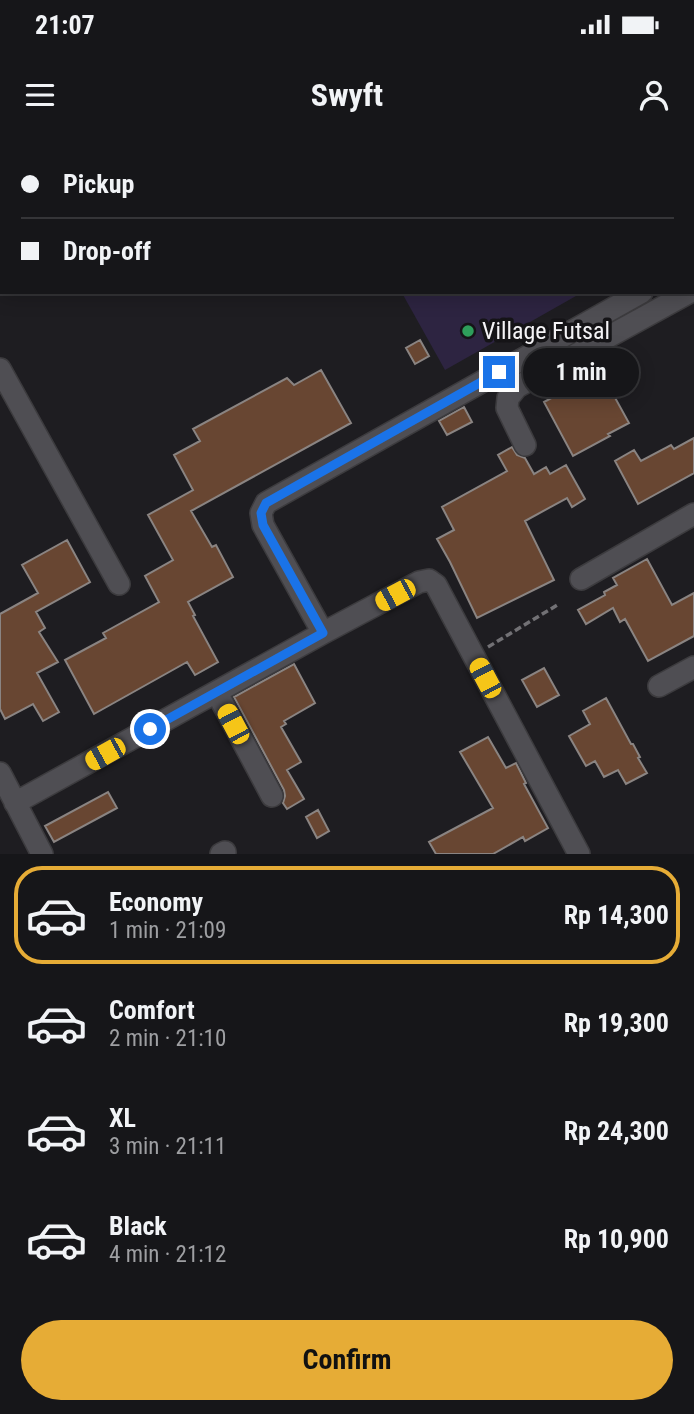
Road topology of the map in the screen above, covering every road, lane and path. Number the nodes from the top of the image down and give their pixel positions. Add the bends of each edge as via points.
1 (638, 294) edge
2 (687, 294) edge
3 (0, 369) edge
4 (525, 445) dead end
5 (694, 514) edge
6 (581, 579) dead end
7 (119, 584) dead end
8 (559, 604) dead end
9 (323, 633) junction
10 (474, 656) junction
11 (694, 667) edge
12 (659, 686) dead end
13 (217, 693) junction
14 (0, 773) edge
15 (272, 796) dead end
16 (15, 803) junction
17 (42, 854) edge
18 (579, 854) edge

1 - 9 street via 266,503 261,513 263,525
2 - 4 street via 517,387 507,408
3 - 7 street
5 - 6 street
8 - 10 path
9 - 10 street via 429,580
9 - 13 street
10 - 18 street
11 - 12 street
13 - 15 street
13 - 16 street
14 - 16 street
16 - 17 street

